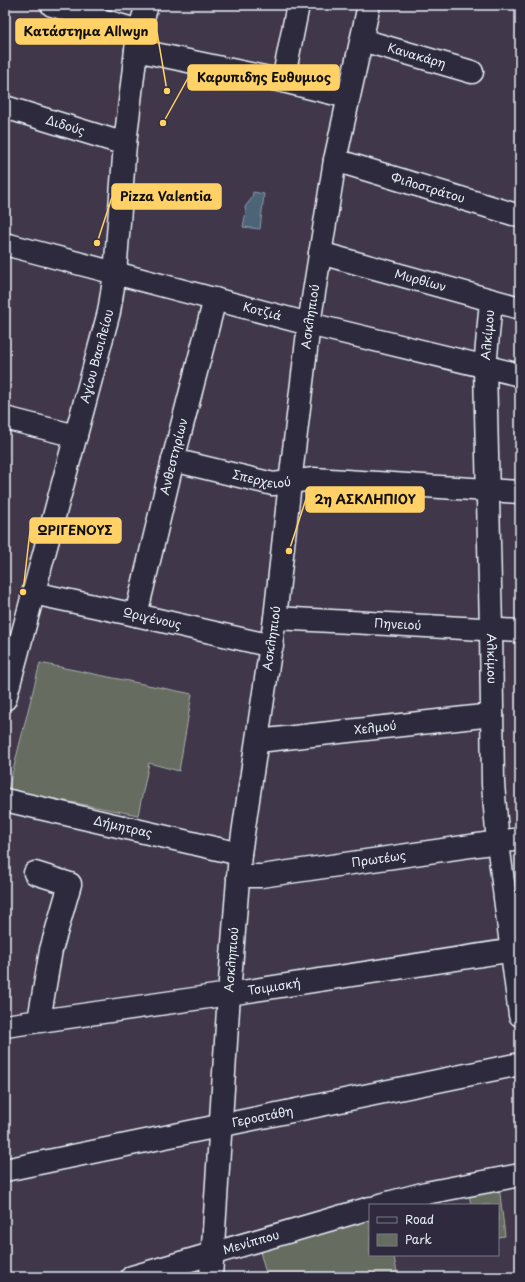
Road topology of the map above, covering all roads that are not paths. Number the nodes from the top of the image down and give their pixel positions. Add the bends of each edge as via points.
1 (52, 5) edge
2 (147, 5) edge
3 (298, 5) edge
4 (369, 5) edge
5 (362, 40) junction
6 (138, 41) junction
7 (472, 72) dead end
8 (283, 81) junction
9 (348, 97) junction
10 (5, 107) edge
11 (125, 144) junction
12 (335, 160) junction
13 (520, 215) edge
14 (5, 244) edge
15 (320, 253) junction
16 (115, 274) junction
17 (215, 299) junction
18 (491, 301) junction
19 (520, 308) edge
20 (309, 324) junction
21 (485, 367) junction
22 (520, 375) edge
23 (5, 418) edge
24 (76, 436) junction
25 (173, 460) junction
26 (290, 483) junction
27 (488, 490) junction
28 (520, 492) edge
29 (34, 593) junction
30 (136, 615) junction
31 (276, 618) junction
32 (491, 629) junction
33 (520, 631) edge
34 (272, 646) junction
35 (5, 699) edge
36 (492, 715) junction
37 (258, 741) junction
38 (5, 800) edge
39 (520, 840) edge
40 (498, 843) junction
41 (240, 854) junction
42 (35, 873) dead end
43 (238, 876) junction
44 (516, 950) edge
45 (229, 994) junction
46 (520, 1015) edge
47 (39, 1020) junction
48 (5, 1026) edge
49 (520, 1064) edge
50 (220, 1126) junction
51 (5, 1170) edge
52 (520, 1175) edge
53 (384, 1204) edge
54 (369, 1208) edge
55 (213, 1253) junction
56 (132, 1277) edge
57 (211, 1277) edge

1 - 6 street
2 - 6 street, Αγίου Βασιλείου
3 - 8 street
4 - 5 street, Ασκληπιού
5 - 7 street, Κανακάρη
5 - 9 street, Ασκληπιού
6 - 8 street
6 - 11 street, Αγίου Βασιλείου
8 - 9 street
9 - 12 street, Ασκληπιού
10 - 11 street, Διδούς
11 - 16 street, Αγίου Βασιλείου
12 - 13 street, Φιλοστράτου
12 - 15 street, Ασκληπιού
14 - 16 street, Κοτζιά
15 - 18 street, Μυρθίων
15 - 20 street, Ασκληπιού
16 - 17 street, Κοτζιά
16 - 24 street, Αγίου Βασιλείου via 109,312
17 - 20 street, Κοτζιά
17 - 25 street, Ανθεστηρίων
18 - 19 street, Μυρθίων
18 - 21 street, Αλκίμου
20 - 21 street, Κοτζιά
20 - 26 street, Ασκληπιού
21 - 22 street, Κοτζιά
21 - 27 street, Αλκίμου
23 - 24 street
24 - 29 street, Αγίου Βασιλείου
25 - 26 street, Σπερχειού via 273,484
25 - 30 street, Ανθεστηρίων
26 - 27 street, Σπερχειού via 314,479
26 - 31 street, Ασκληπιού
27 - 28 street, Σπερχειού
27 - 32 street, Αλκίμου
29 - 30 street, Ωριγένους
29 - 35 street, Αγίου Βασιλείου
30 - 34 street, Ωριγένους
31 - 32 street, Πηνειού
31 - 34 street, Ασκληπιού
32 - 33 street, Πηνειού
32 - 36 street, Αλκίμου
34 - 37 street, Ασκληπιού
36 - 37 street, Χελμού
36 - 40 street, Αλκίμου via 493,784
37 - 41 street, Ασκληπιού
38 - 41 street, Δήμητρας
39 - 40 street, Πρωτέως
40 - 43 street, Πρωτέως via 261,876
40 - 44 street, Αλκίμου
41 - 43 street, Ασκληπιού
42 - 47 street via 70,884 51,950
43 - 45 street, Ασκληπιού
44 - 45 street, Τσιμισκή
44 - 46 street, Αλκίμου
45 - 47 street, Τσιμισκή
45 - 50 street, Ασκληπιού
47 - 48 street, Τσιμισκή
49 - 50 street, Γεροστάθη
50 - 51 street, Γεροστάθη
50 - 55 street, Ασκληπιού
52 - 53 street
54 - 55 street, Μενίππου
55 - 56 street, Μενίππου
55 - 57 street, Ασκληπιού

